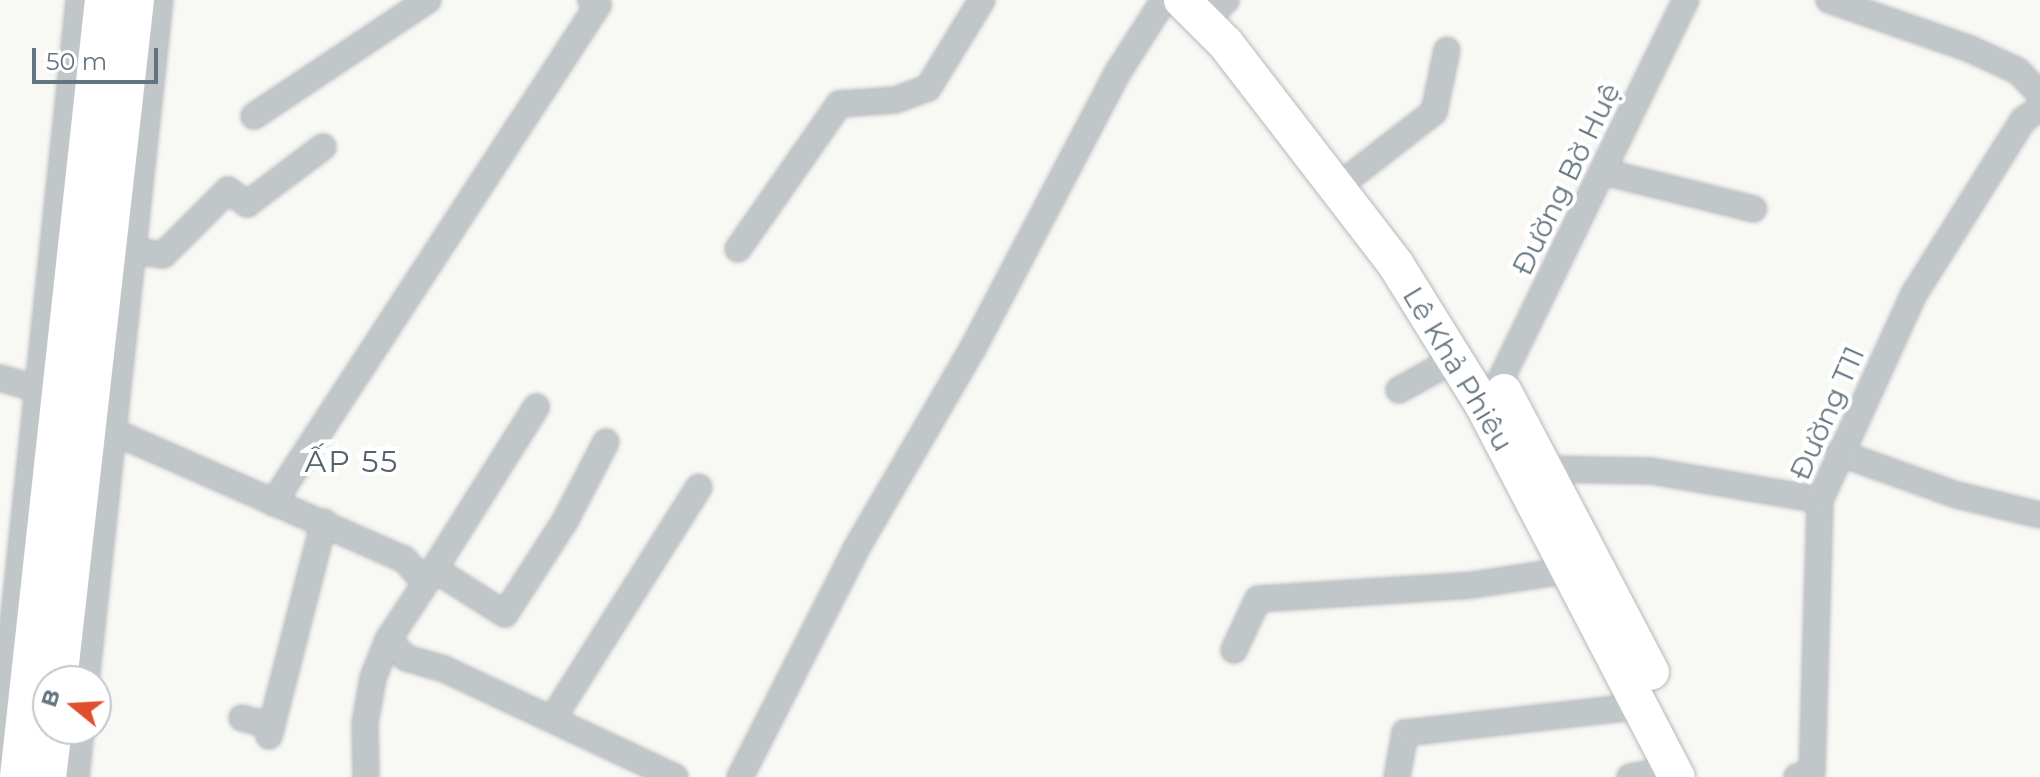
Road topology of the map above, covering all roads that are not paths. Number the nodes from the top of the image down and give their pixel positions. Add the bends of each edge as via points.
1 (79, 0) edge
2 (103, 0) edge
3 (136, 0) edge
4 (160, 0) edge
5 (428, 0) edge
6 (591, 0) edge
7 (982, 0) edge
8 (1164, 0) edge
9 (1182, 0) edge
10 (1686, 0) edge
11 (1829, 0) edge
12 (1219, 2) edge
13 (1447, 50) dead end
14 (2040, 94) edge
15 (2040, 108) edge
16 (254, 116) dead end
17 (323, 147) dead end
18 (1604, 172) junction
19 (1354, 174) junction
20 (1754, 209) dead end
21 (738, 249) dead end
22 (135, 251) junction
23 (1455, 359) junction
24 (0, 378) edge
25 (1499, 383) junction
26 (41, 390) junction
27 (1399, 390) dead end
28 (536, 407) dead end
29 (114, 432) junction
30 (606, 442) dead end
31 (1839, 453) junction
32 (1546, 469) junction
33 (699, 487) dead end
34 (1820, 500) junction
35 (273, 503) junction
36 (2040, 515) edge
37 (324, 522) junction
38 (1570, 570) junction
39 (428, 578) junction
40 (388, 640) junction
41 (1234, 650) dead end
42 (61, 665) edge
43 (88, 665) edge
44 (1642, 706) junction
45 (242, 718) dead end
46 (553, 718) junction
47 (52, 745) edge
48 (79, 745) edge
49 (0, 747) edge
50 (1685, 774) edge
51 (18, 777) edge
52 (48, 777) edge
53 (76, 777) edge
54 (366, 777) edge
55 (675, 777) edge
56 (740, 777) edge
57 (1397, 777) edge
58 (1630, 777) edge
59 (1797, 777) edge

1 - 26 street
2 - 51 highway
3 - 42 highway
4 - 22 street
5 - 16 street
6 - 35 street via 598,5
7 - 21 street via 928,88 895,100 839,104
8 - 56 street via 1118,72 973,348 856,549
9 - 23 highway, Lê Khả Phiêu via 1226,44 1387,253
10 - 18 street, Đường Bờ Huệ
11 - 14 street via 1968,48 2018,71
12 - 19 highway, Lê Khả Phiêu
13 - 19 street via 1434,112
15 - 31 street, Đường T11 via 2023,120 1914,294
17 - 22 street via 247,204 228,190 163,255
18 - 20 street
18 - 25 street, Đường Bờ Huệ
19 - 25 highway, Lê Khả Phiêu via 1426,269
22 - 29 street
23 - 27 street
23 - 38 highway, Lê Khả Phiêu
24 - 26 street
25 - 32 highway, Lê Khả Phiêu
26 - 49 street
28 - 39 street
29 - 35 street
29 - 43 street
30 - 39 street via 565,521 505,614
31 - 34 street, Đường T11
31 - 36 street via 1957,495
32 - 34 street via 1651,471
32 - 50 highway, Lê Khả Phiêu
33 - 46 street
34 - 59 street, Đường T11 via 1812,772
35 - 37 street
37 - 39 street via 404,559 421,578
37 - 45 street via 270,731
38 - 41 street via 1472,585 1258,599
38 - 44 highway, Lê Khả Phiêu
39 - 40 street
40 - 46 street via 406,658 444,669
40 - 54 street via 373,678 365,723
44 - 50 highway, Lê Khả Phiêu
44 - 57 street via 1405,733
46 - 55 street
47 - 52 highway
48 - 53 street
50 - 58 street

